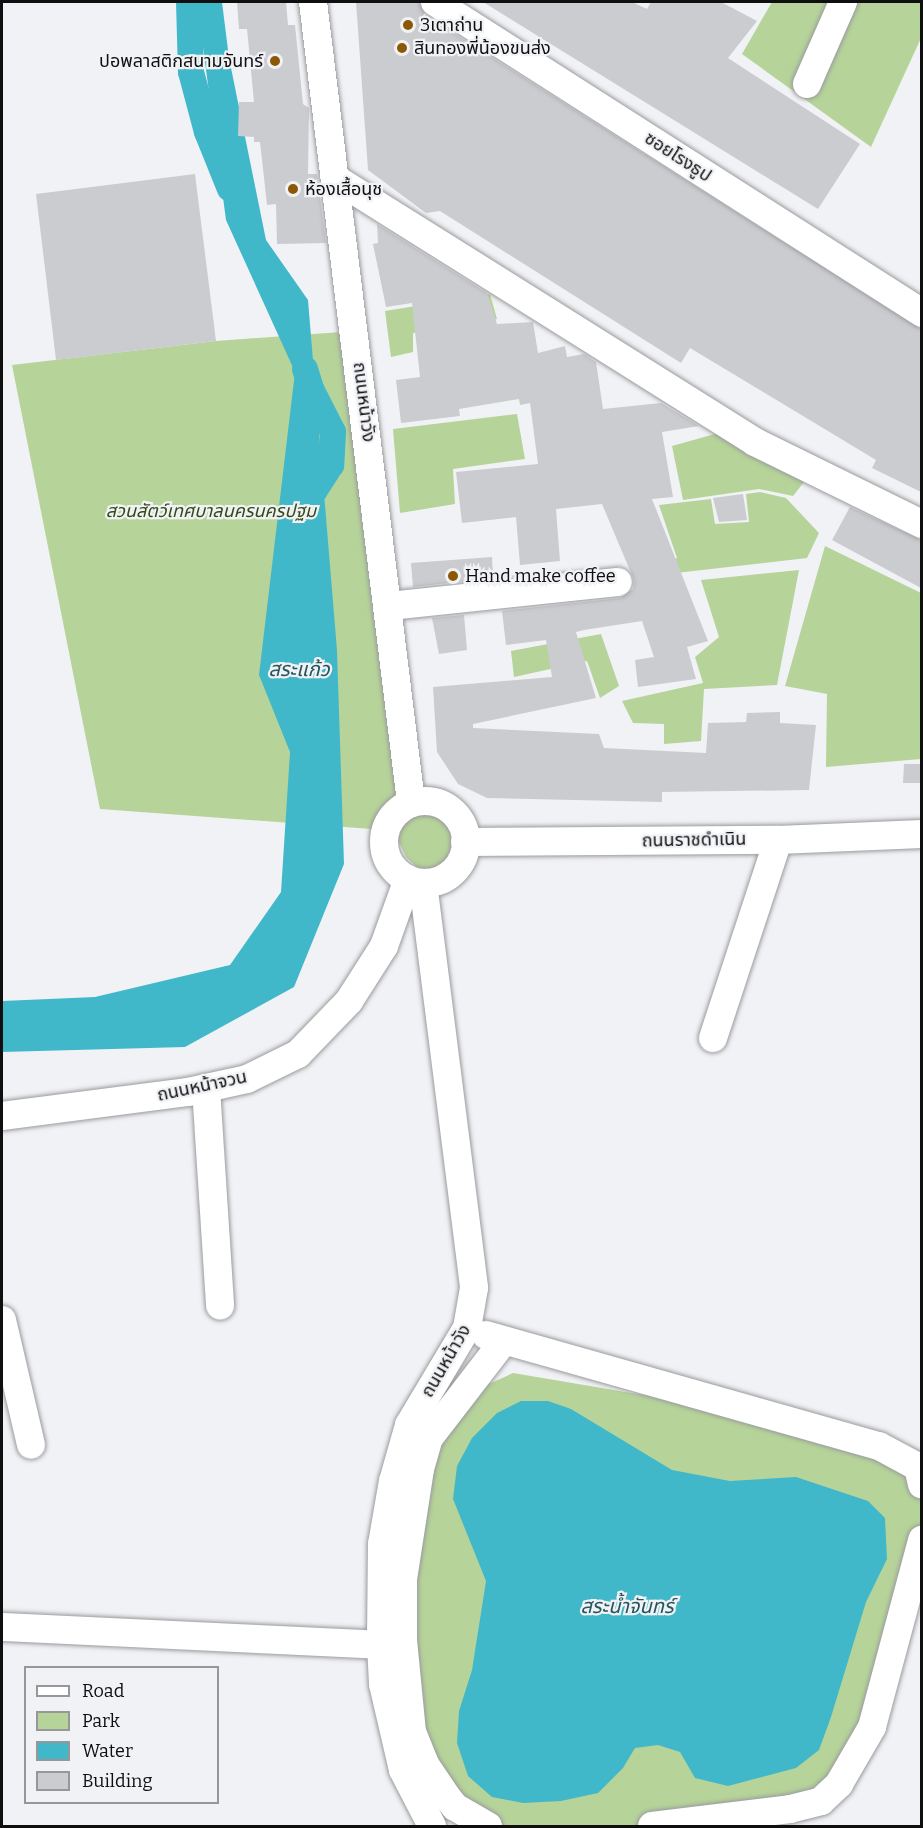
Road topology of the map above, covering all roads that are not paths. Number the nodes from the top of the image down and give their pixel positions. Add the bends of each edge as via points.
1 (313, 2) edge
2 (435, 2) edge
3 (843, 2) edge
4 (807, 84) dead end
5 (336, 179) junction
6 (921, 313) edge
7 (921, 524) edge
8 (618, 582) dead end
9 (389, 606) junction
10 (411, 803) junction
11 (921, 834) edge
12 (778, 840) junction
13 (465, 842) junction
14 (416, 881) junction
15 (713, 1038) dead end
16 (206, 1088) junction
17 (2, 1116) edge
18 (220, 1306) dead end
19 (2, 1320) edge
20 (467, 1328) junction
21 (503, 1342) junction
22 (31, 1445) dead end
23 (921, 1485) edge
24 (921, 1540) edge
25 (2, 1627) edge
26 (381, 1645) junction
27 (432, 1827) edge
28 (488, 1827) edge
29 (652, 1827) edge

1 - 5 street, ถนนหน้าวัง
2 - 6 street, ซอยโรงธูป
3 - 4 street
5 - 7 street via 755,442
5 - 9 street, ถนนหน้าวัง
8 - 9 street
9 - 10 street, ถนนหน้าวัง
10 - 13 street via 424,801 448,809 461,824
10 - 14 street via 393,816 384,837 389,862
11 - 12 street, ถนนราชดำเนิน
12 - 13 street, ถนนราชดำเนิน
12 - 15 street
13 - 14 street via 458,867 436,881
14 - 16 street, ถนนหน้าจวน via 349,1001 298,1054 247,1078
14 - 20 street, ถนนหน้าวัง via 474,1288
16 - 17 street, ถนนหน้าจวน
16 - 18 street
19 - 22 street
20 - 21 street
20 - 26 street, ถนนหน้าวัง via 409,1425 401,1448 382,1544
21 - 23 street via 879,1446 918,1467
21 - 28 street via 429,1438 420,1469 403,1579 403,1641 412,1732 425,1764 447,1797 455,1807
24 - 29 street via 873,1727 839,1784 821,1801 790,1809
25 - 26 street
26 - 27 street, ถนนหน้าวัง via 383,1684 403,1770

